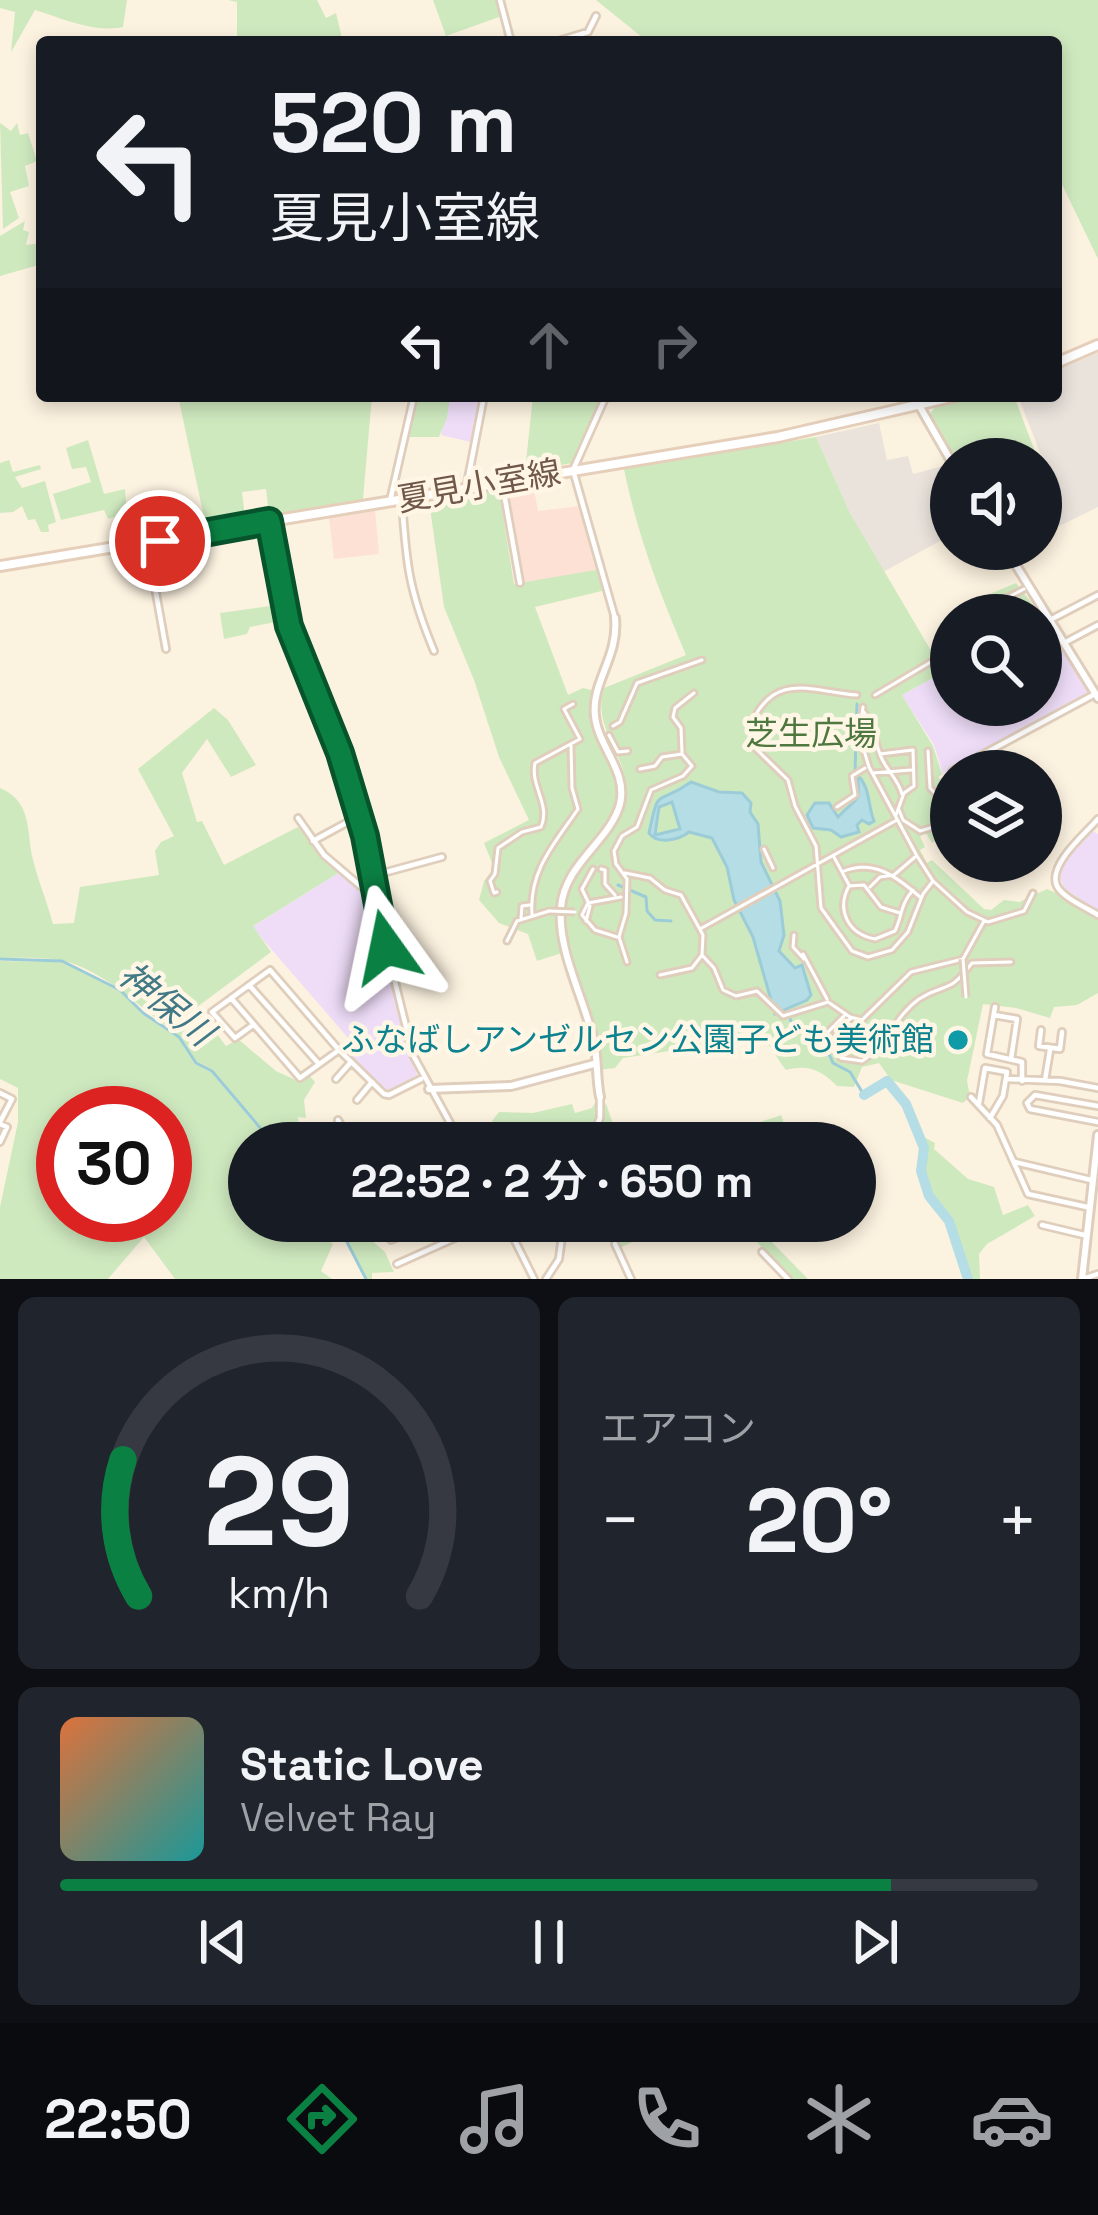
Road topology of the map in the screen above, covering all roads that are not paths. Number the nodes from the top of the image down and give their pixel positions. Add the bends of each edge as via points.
1 (500, 0) edge
2 (596, 16) dead end
3 (509, 36) edge
4 (575, 36) edge
5 (1098, 346) edge
6 (1062, 361) edge
7 (413, 402) edge
8 (483, 402) edge
9 (603, 402) edge
10 (936, 402) edge
11 (920, 407) junction
12 (938, 438) edge
13 (573, 470) junction
14 (502, 482) junction
15 (466, 489) junction
16 (402, 500) junction
17 (390, 502) junction
18 (269, 521) junction
19 (147, 543) junction
20 (0, 566) edge
21 (520, 583) dead end
22 (1024, 589) dead end
23 (1014, 594) edge
24 (1098, 595) edge
25 (1062, 614) edge
26 (615, 618) joint
27 (1098, 625) edge
28 (1062, 640) edge
29 (1064, 643) junction
30 (166, 649) dead end
31 (434, 651) dead end
32 (702, 660) dead end
33 (930, 662) edge
34 (1098, 680) edge
35 (1088, 681) junction
36 (694, 693) dead end
37 (857, 695) dead end
38 (875, 695) dead end
39 (1097, 696) edge
40 (573, 704) dead end
41 (613, 726) dead end
42 (609, 735) dead end
43 (572, 743) junction
44 (993, 750) edge
45 (628, 751) dead end
46 (928, 751) dead end
47 (682, 754) junction
48 (880, 754) junction
49 (640, 769) dead end
50 (870, 770) junction
51 (889, 770) junction
52 (913, 770) junction
53 (930, 788) edge
54 (902, 796) junction
55 (837, 807) dead end
56 (899, 808) junction
57 (359, 816) junction
58 (298, 818) dead end
59 (896, 818) junction
60 (1098, 819) edge
61 (541, 827) junction
62 (930, 828) edge
63 (554, 841) junction
64 (313, 842) junction
65 (764, 849) dead end
66 (833, 855) junction
67 (442, 856) dead end
68 (916, 856) junction
69 (615, 861) junction
70 (817, 864) junction
71 (773, 868) dead end
72 (593, 869) dead end
73 (842, 872) junction
74 (625, 873) junction
75 (894, 875) junction
76 (372, 876) junction
77 (930, 876) edge
78 (639, 877) junction
79 (932, 882) edge
80 (935, 882) edge
81 (628, 884) junction
82 (849, 886) junction
83 (870, 890) junction
84 (913, 890) junction
85 (497, 892) dead end
86 (1033, 893) dead end
87 (374, 897) junction
88 (621, 897) junction
89 (921, 898) junction
90 (589, 903) junction
91 (531, 905) junction
92 (582, 912) junction
93 (532, 914) junction
94 (900, 914) junction
95 (1098, 915) edge
96 (521, 920) junction
97 (984, 921) junction
98 (585, 922) junction
99 (852, 928) junction
100 (700, 929) junction
101 (892, 933) junction
102 (794, 934) dead end
103 (619, 937) junction
104 (507, 941) dead end
105 (900, 943) junction
106 (847, 946) junction
107 (702, 955) junction
108 (963, 959) junction
109 (627, 962) dead end
110 (1011, 962) dead end
111 (660, 975) dead end
112 (249, 985) junction
113 (231, 998) junction
114 (966, 998) dead end
115 (827, 1002) junction
116 (845, 1015) junction
117 (854, 1018) junction
118 (253, 1024) junction
119 (1041, 1030) dead end
120 (1062, 1032) dead end
121 (807, 1041) dead end
122 (339, 1050) junction
123 (1050, 1050) junction
124 (1011, 1059) junction
125 (351, 1062) junction
126 (319, 1064) junction
127 (594, 1064) junction
128 (422, 1078) junction
129 (336, 1079) dead end
130 (1009, 1079) junction
131 (1043, 1080) junction
132 (1022, 1081) junction
133 (372, 1082) junction
134 (1098, 1088) edge
135 (429, 1089) junction
136 (0, 1093) edge
137 (1038, 1096) junction
138 (600, 1097) joint
139 (971, 1097) dead end
140 (358, 1100) dead end
141 (979, 1105) junction
142 (1098, 1106) edge
143 (990, 1118) junction
144 (449, 1122) edge
145 (598, 1122) edge
146 (1098, 1122) edge
147 (0, 1123) edge
148 (1098, 1135) edge
149 (0, 1142) edge
150 (1015, 1162) junction
151 (1091, 1180) junction
152 (1088, 1207) junction
153 (1042, 1225) dead end
154 (1084, 1235) junction
155 (446, 1242) edge
156 (516, 1242) edge
157 (561, 1242) edge
158 (615, 1244) dead end
159 (762, 1252) dead end
160 (397, 1264) dead end
161 (1098, 1274) edge
162 (534, 1279) edge
163 (546, 1279) edge
164 (631, 1279) edge
165 (788, 1279) edge
166 (1083, 1279) edge

1 - 3 street
2 - 4 street via 588,32
5 - 6 main road
7 - 17 street
8 - 15 street
9 - 13 street
10 - 11 main road, 夏見小室線
11 - 12 street
11 - 13 main road, 夏見小室線
13 - 14 main road, 夏見小室線
13 - 26 street
14 - 15 main road, 夏見小室線
14 - 21 street
15 - 16 main road, 夏見小室線
16 - 17 main road, 夏見小室線
16 - 31 street via 412,598
17 - 18 main road, 夏見小室線
18 - 19 main road, 夏見小室線
18 - 57 street via 289,626
19 - 20 main road, 夏見小室線
19 - 30 street
22 - 23 street
24 - 25 street
26 - 127 street via 595,717 620,780 620,803 571,877 561,909
27 - 29 street
28 - 29 street
29 - 35 street
32 - 41 street via 637,683
33 - 38 street
34 - 35 street
35 - 39 street
36 - 47 street via 673,717
37 - 70 street via 790,689 765,702 751,724 758,751 788,780
39 - 44 street
40 - 43 street via 564,709 580,739
42 - 45 street via 618,752
43 - 61 street via 534,766
43 - 63 street via 578,809
46 - 53 street
47 - 49 street
47 - 69 street via 692,766 646,795
48 - 50 street via 863,709 859,734
48 - 51 street
48 - 52 street via 913,750
50 - 51 street
50 - 55 street via 852,776 855,795
50 - 59 street
51 - 52 street
51 - 54 street
52 - 54 street via 914,786
54 - 56 street
56 - 59 street
56 - 62 street via 903,820
57 - 64 street
57 - 76 street
58 - 64 street
59 - 66 street
59 - 68 street
60 - 95 street via 1055,879
61 - 63 street
61 - 85 street via 498,848 490,881
63 - 91 street
64 - 87 street
65 - 71 street
66 - 70 street
66 - 73 street
67 - 76 street
68 - 75 street
68 - 77 street
69 - 74 street
69 - 88 street via 603,869 605,884
70 - 100 street
70 - 106 street via 821,908
72 - 90 street via 582,889
73 - 75 street via 867,866
73 - 82 street
74 - 78 street
74 - 81 street
75 - 83 street via 876,879
75 - 84 street
76 - 87 street
78 - 81 street
78 - 100 street via 682,895
79 - 89 street
80 - 97 street
81 - 88 street
82 - 83 street
82 - 99 street via 843,903
83 - 94 street via 881,908
84 - 89 street
84 - 94 street
86 - 97 street via 1024,911
87 - 128 street
88 - 90 street
88 - 103 street
89 - 105 street
90 - 92 street
90 - 98 street
91 - 93 street
91 - 96 street via 522,906
92 - 93 street, bridge
92 - 98 street
93 - 96 street
94 - 101 street
96 - 104 street
97 - 108 street
98 - 103 street
99 - 101 street via 875,939
99 - 106 street
100 - 107 street
101 - 105 street
102 - 115 street via 793,947
103 - 109 street
105 - 106 street via 868,957
107 - 111 street via 687,971
107 - 115 street via 723,990 757,992 783,1016
108 - 114 street, bridge
108 - 117 street via 911,972 866,1018
110 - 117 street via 972,963 961,982 913,1005 862,1061 847,1061 833,1048 839,1026
112 - 113 street
112 - 122 street via 270,970
112 - 126 street
113 - 118 street
113 - 118 street via 212,1012 235,1038
115 - 116 street
116 - 117 street
116 - 121 street via 821,1039
118 - 126 street via 300,1078
119 - 123 street via 1039,1046
120 - 123 street via 1060,1049
122 - 125 street
122 - 126 street
123 - 131 street
124 - 124 street via 1017,1019 994,1011 987,1054
124 - 132 street via 1023,1064
125 - 129 street
125 - 133 street
127 - 135 street via 512,1086
127 - 138 street
128 - 133 street via 389,1095
128 - 135 street
130 - 132 street
130 - 141 street via 985,1068
130 - 143 street
131 - 132 street
131 - 134 street
131 - 137 street
133 - 140 street
135 - 144 street
136 - 147 street via 11,1099
137 - 142 street
137 - 146 street via 1028,1108
138 - 145 street
139 - 141 street
141 - 143 street
143 - 150 street
147 - 149 street via 7,1127
148 - 151 street
150 - 151 street
150 - 152 street via 1028,1194
151 - 152 street
152 - 154 street
153 - 154 street
154 - 166 street
155 - 160 street
156 - 162 street
157 - 163 street
158 - 164 street
159 - 165 street
161 - 166 street

